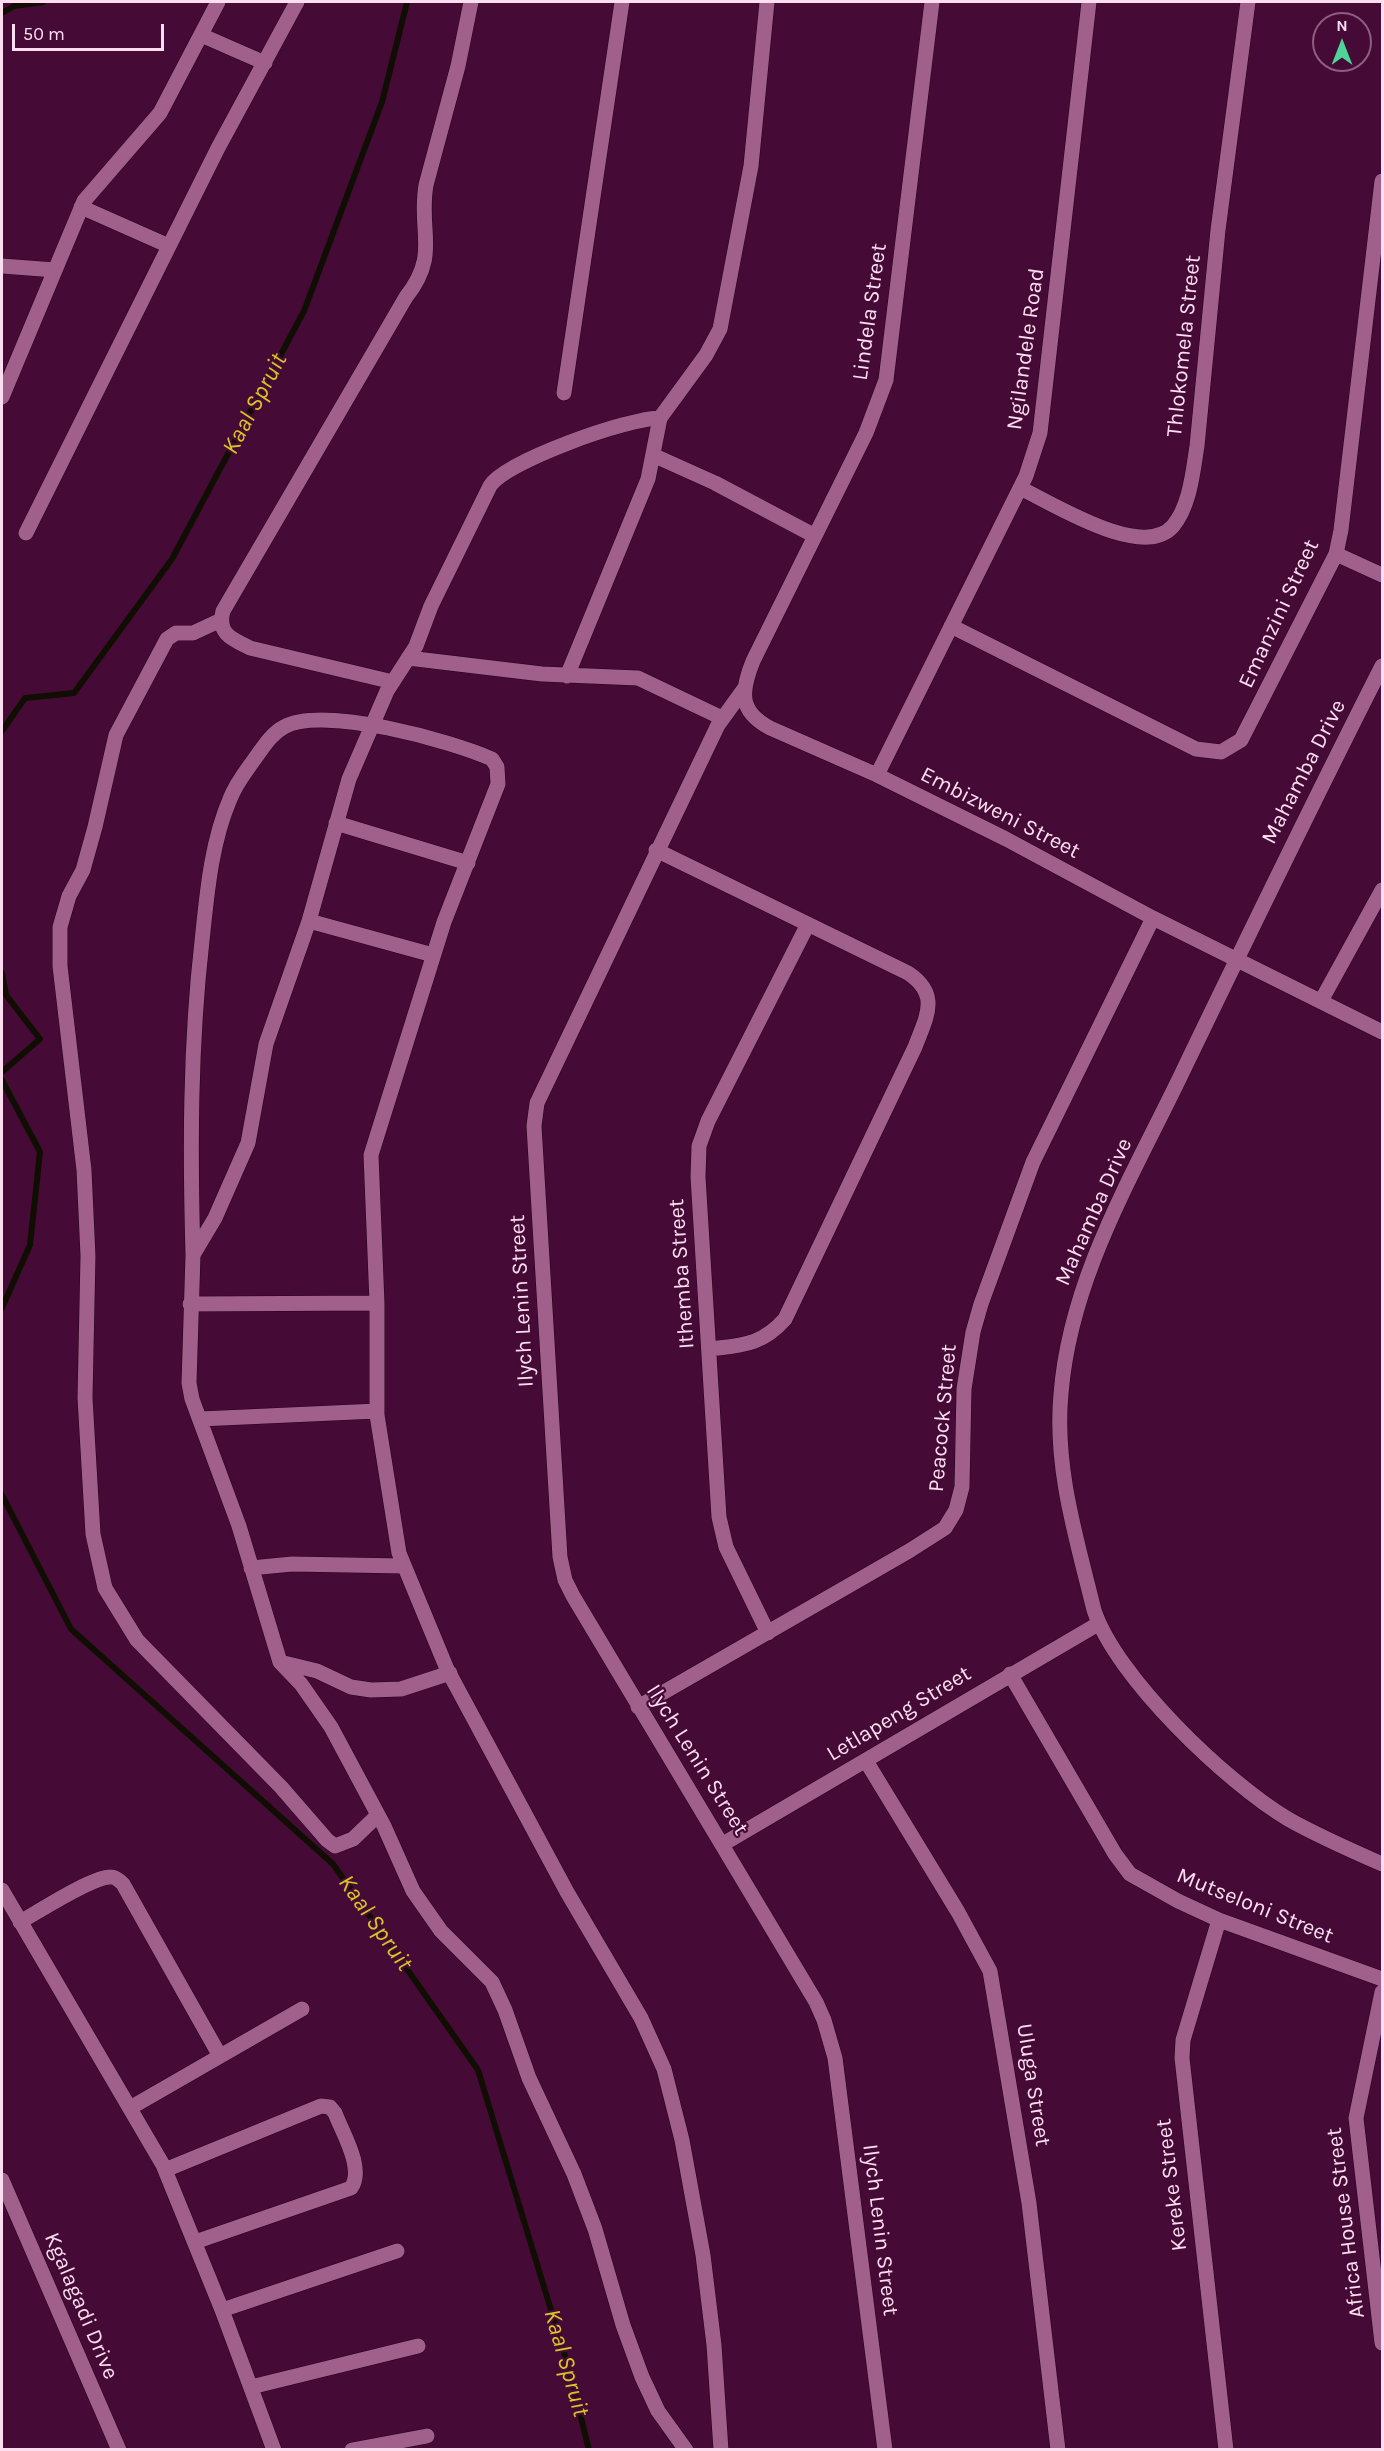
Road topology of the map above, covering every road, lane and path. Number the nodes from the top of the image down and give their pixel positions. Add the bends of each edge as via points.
1 (218, 2) edge
2 (297, 2) edge
3 (471, 2) edge
4 (622, 2) edge
5 (767, 2) edge
6 (932, 2) edge
7 (1089, 2) edge
8 (1248, 2) edge
9 (201, 35) junction
10 (265, 63) junction
11 (1383, 181) edge
12 (81, 207) junction
13 (169, 246) junction
14 (2, 266) edge
15 (55, 270) junction
16 (564, 393) dead end
17 (2, 397) edge
18 (660, 418) junction
19 (654, 456) junction
20 (1020, 488) junction
21 (26, 533) dead end
22 (815, 536) junction
23 (1336, 554) junction
24 (1383, 575) edge
25 (221, 620) junction
26 (951, 626) junction
27 (408, 658) junction
28 (1383, 666) edge
29 (567, 676) junction
30 (393, 682) junction
31 (744, 689) junction
32 (747, 707) joint
33 (722, 718) junction
34 (372, 724) junction
35 (877, 775) junction
36 (336, 823) junction
37 (656, 850) junction
38 (468, 863) junction
39 (1383, 890) edge
40 (1153, 918) junction
41 (309, 921) junction
42 (807, 926) junction
43 (433, 955) junction
44 (1236, 957) junction
45 (1321, 1001) junction
46 (1383, 1032) edge
47 (193, 1255) junction
48 (376, 1303) junction
49 (190, 1304) junction
50 (710, 1349) junction
51 (377, 1411) junction
52 (200, 1419) junction
53 (404, 1566) junction
54 (251, 1568) junction
55 (1098, 1624) junction
56 (768, 1633) junction
57 (280, 1662) junction
58 (450, 1673) junction
59 (1010, 1674) junction
60 (638, 1707) junction
61 (866, 1761) junction
62 (378, 1815) junction
63 (723, 1844) junction
64 (1383, 1864) edge
65 (2, 1890) edge
66 (1220, 1920) junction
67 (20, 1922) junction
68 (1383, 1978) edge
69 (1383, 1992) edge
70 (302, 2009) dead end
71 (220, 2056) junction
72 (130, 2108) junction
73 (165, 2170) junction
74 (2, 2180) edge
75 (195, 2242) junction
76 (397, 2251) dead end
77 (222, 2310) junction
78 (1383, 2343) edge
79 (418, 2346) dead end
80 (251, 2387) junction
81 (427, 2436) dead end
82 (119, 2450) edge
83 (274, 2450) edge
84 (352, 2450) edge
85 (686, 2450) edge
86 (721, 2450) edge
87 (885, 2450) edge
88 (1058, 2450) edge
89 (1226, 2450) edge

1 - 9 street
2 - 10 street
3 - 25 street via 426,185 423,271
4 - 16 street
5 - 18 street via 752,166 720,329 706,356
6 - 22 street, Lindela Street via 886,380 866,433
7 - 20 street, Ngilandele Road via 1044,412
8 - 20 street, Thlokomela Street via 1214,266 1197,446 1193,474 1178,519 1158,537 1128,537
9 - 10 street
9 - 12 street via 160,113
10 - 13 street
11 - 23 street, Emanzini Street
12 - 13 street
12 - 15 street
13 - 21 street
14 - 15 street
15 - 17 street
18 - 19 street
18 - 27 street via 636,419 613,426 499,475 490,486
19 - 22 street
19 - 29 street
20 - 26 street, Ngilandele Road
22 - 31 street, Lindela Street via 753,661
23 - 24 street
23 - 26 street, Emanzini Street via 1245,734 1234,747 1221,752 1187,746
25 - 30 street via 229,638 250,648
25 - 62 street via 193,633 176,633 166,639 130,705 110,750 83,870 69,896 60,927 60,966 84,1170 88,1256 85,1398 93,1534 105,1588 137,1640 281,1787 327,1840 335,1846 346,1844
26 - 35 street, Ngilandele Road
27 - 29 street
27 - 30 street
28 - 44 street, Mahamba Drive
29 - 33 street via 638,678
30 - 34 street
31 - 32 street, Lindela Street
31 - 33 street, Ilych Lenin Street
32 - 35 street, Embizweni Street via 753,718 770,728
33 - 37 street, Ilych Lenin Street
34 - 36 street via 353,766
34 - 38 street via 483,755 494,762 498,784
34 - 47 street via 306,721 281,728 236,785 223,816 207,889 195,1008
35 - 40 street, Embizweni Street
36 - 38 street
36 - 41 street
37 - 42 street
37 - 60 street, Ilych Lenin Street via 542,1090 534,1126 562,1570
38 - 43 street
39 - 45 street
40 - 44 street, Embizweni Street
40 - 56 street, Peacock Street via 1033,1162 976,1320 964,1389 962,1487 956,1510 935,1536
41 - 43 street
41 - 47 street via 266,1044 248,1143 215,1218
42 - 50 street, Ithemba Street via 700,1139 699,1202
42 - 50 street via 914,977 926,991 928,1011 915,1047 785,1319 769,1336 757,1341
43 - 48 street via 371,1155
44 - 45 street, Embizweni Street
44 - 55 street, Mahamba Drive via 1092,1262 1068,1343 1060,1394 1062,1461 1068,1503
45 - 46 street, Embizweni Street
47 - 49 street
48 - 49 street
48 - 51 street
49 - 52 street via 189,1383
50 - 56 street, Ithemba Street via 721,1532
51 - 52 street
51 - 53 street via 396,1541
52 - 54 street
53 - 54 street via 292,1564
53 - 58 street
54 - 57 street
55 - 59 street, Letlapeng Street
55 - 64 street, Mahamba Drive via 1142,1688 1179,1730 1248,1792 1287,1818
56 - 60 street, Peacock Street
57 - 58 street via 317,1671 351,1687 371,1690 401,1689
57 - 62 street via 331,1727
58 - 86 street via 567,1892 641,2018 664,2069 682,2140 703,2255
59 - 61 street, Letlapeng Street
59 - 66 street, Mutseloni Street via 1125,1869 1153,1889
60 - 63 street, Ilych Lenin Street
61 - 63 street, Letlapeng Street
61 - 88 street, Uluga Street via 990,1971 1029,2202
62 - 85 street via 410,1886 427,1912 492,1982 528,2079 574,2174 595,2229 642,2377 658,2411
63 - 87 street, Ilych Lenin Street via 816,2002 832,2044
65 - 67 street
66 - 68 street, Mutseloni Street
66 - 89 street, Kereke Street via 1183,2040 1182,2058
67 - 71 street via 92,1882 118,1879
67 - 72 street
69 - 78 street, Africa House Street via 1358,2099 1356,2126
70 - 71 street
71 - 72 street
72 - 73 street
73 - 75 street
73 - 75 street via 321,2106 330,2107 334,2113 354,2166 351,2188
74 - 82 street, Kgalagadi Drive
75 - 77 street
76 - 77 street
77 - 80 street
79 - 80 street
80 - 83 street
81 - 84 street

